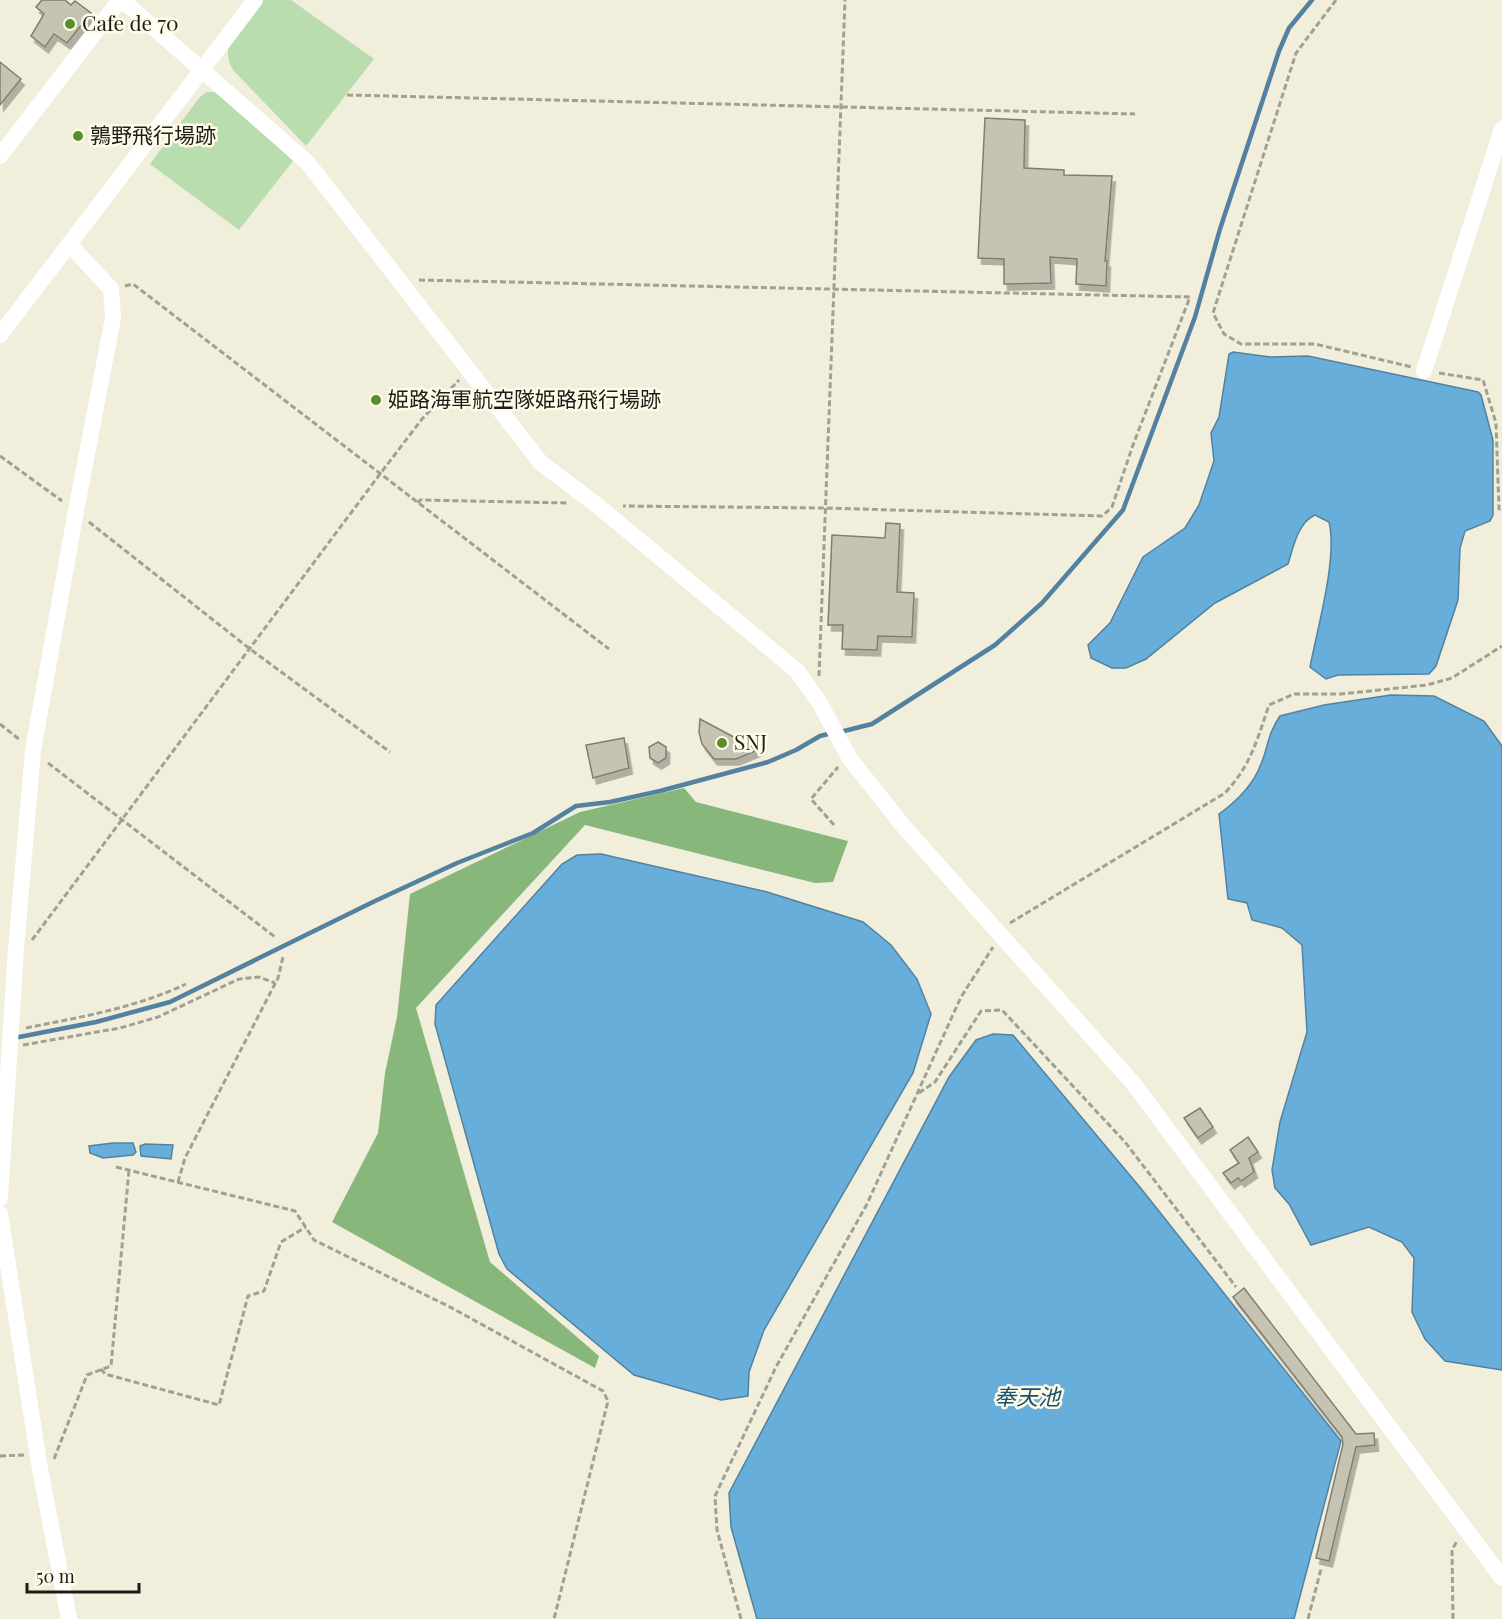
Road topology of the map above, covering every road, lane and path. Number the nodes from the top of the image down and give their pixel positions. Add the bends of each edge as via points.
1 (121, 0) edge
2 (255, 0) edge
3 (845, 0) edge
4 (1336, 0) edge
5 (202, 69) junction
6 (347, 94) dead end
7 (840, 108) junction
8 (1135, 114) dead end
9 (1502, 129) edge
10 (0, 156) edge
11 (69, 244) junction
12 (400, 280) junction
13 (111, 289) junction
14 (834, 289) junction
15 (0, 334) edge
16 (468, 370) junction
17 (1424, 370) junction
18 (0, 456) edge
19 (380, 474) junction
20 (592, 502) junction
21 (418, 503) junction
22 (824, 508) junction
23 (1502, 509) edge
24 (76, 511) junction
25 (1502, 646) edge
26 (250, 649) junction
27 (609, 649) dead end
28 (819, 702) junction
29 (0, 724) edge
30 (33, 750) junction
31 (390, 752) dead end
32 (841, 764) dead end
33 (122, 819) junction
34 (834, 825) dead end
35 (1002, 933) junction
36 (275, 937) dead end
37 (16, 949) junction
38 (283, 957) dead end
39 (186, 984) dead end
40 (275, 984) junction
41 (6, 995) edge
42 (11, 1031) junction
43 (9, 1048) junction
44 (917, 1094) junction
45 (116, 1167) dead end
46 (129, 1170) junction
47 (178, 1182) junction
48 (0, 1198) edge
49 (0, 1214) edge
50 (306, 1227) junction
51 (1236, 1287) dead end
52 (101, 1369) junction
53 (0, 1456) edge
54 (39, 1462) junction
55 (1463, 1528) junction
56 (1321, 1569) dead end
57 (1502, 1578) edge
58 (69, 1619) edge
59 (554, 1619) edge
60 (741, 1619) edge
61 (1308, 1619) edge
62 (1453, 1619) edge

1 - 5 street
1 - 10 street
2 - 5 street
3 - 7 path
4 - 17 path via 1296,53 1214,313 1224,334 1242,344 1315,344
5 - 11 street
5 - 12 street via 307,162
6 - 7 path
7 - 8 path
7 - 14 path
9 - 17 street
11 - 13 street
11 - 15 street
12 - 14 path
12 - 16 street
13 - 19 path via 133,285
13 - 24 street via 114,318
14 - 22 path
14 - 22 path via 1190,297 1112,507 1102,516
16 - 19 path via 422,419
16 - 20 street via 541,463
17 - 23 path via 1483,380 1496,423
18 - 24 path
19 - 21 path
19 - 26 path
20 - 21 path
20 - 22 path
20 - 28 street via 797,671
21 - 27 path
22 - 28 path
24 - 26 path
24 - 30 street
25 - 35 path via 1452,678 1435,683 1341,694 1294,694 1269,705 1243,775 1225,793 1010,923
26 - 31 path
26 - 33 path
28 - 35 street via 850,759 905,828
29 - 30 path
30 - 33 path
30 - 37 street
32 - 34 path via 811,800
33 - 36 path
33 - 37 path via 26,948
35 - 44 path via 961,997
35 - 55 street via 1133,1083
37 - 41 street
38 - 40 path
39 - 42 path via 157,998
40 - 43 path via 259,977 239,979 158,1017 120,1028
40 - 47 path via 185,1158
41 - 42 street
42 - 43 street
43 - 48 street
44 - 51 path via 935,1082 981,1011 1002,1010 1125,1142
44 - 60 path via 867,1204 776,1367 715,1496 717,1530
45 - 46 path
46 - 47 path
46 - 52 path via 111,1366
47 - 50 path via 296,1212
49 - 54 street
50 - 52 path via 281,1242 264,1291 248,1296 219,1405 105,1374
50 - 59 path via 314,1240 450,1307 603,1391 608,1401
52 - 54 path via 87,1375 51,1466
53 - 54 path
54 - 58 street
55 - 57 street
55 - 62 path via 1452,1550
56 - 61 path

